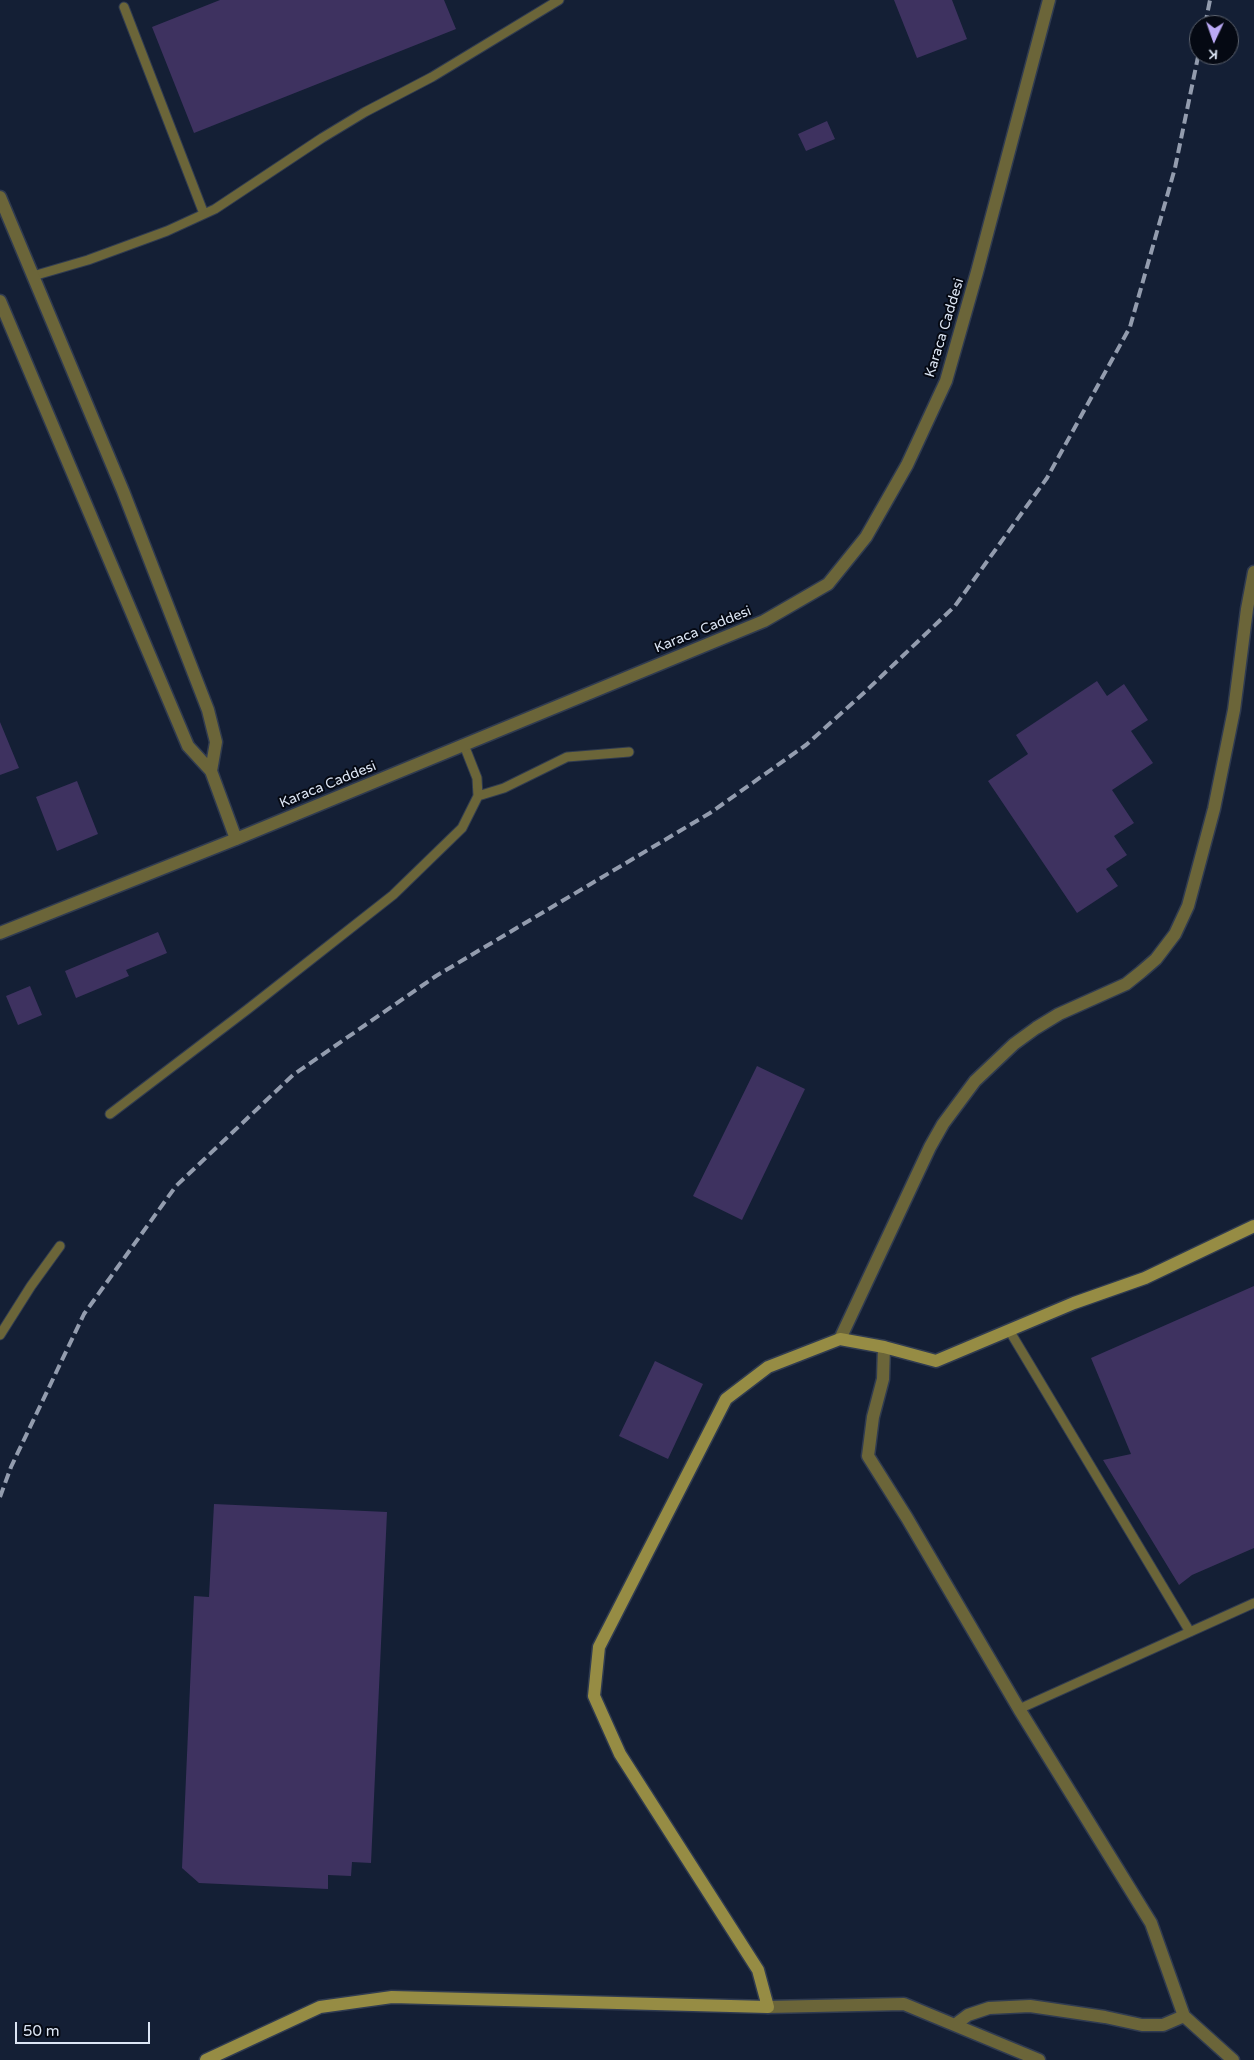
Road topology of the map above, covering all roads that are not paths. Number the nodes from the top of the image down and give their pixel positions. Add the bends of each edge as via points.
1 (559, 0) edge
2 (1049, 0) edge
3 (124, 7) dead end
4 (0, 197) edge
5 (204, 214) junction
6 (33, 276) junction
7 (0, 301) edge
8 (1254, 572) edge
9 (464, 745) junction
10 (629, 752) dead end
11 (211, 771) junction
12 (478, 796) junction
13 (236, 839) junction
14 (0, 932) edge
15 (110, 1114) dead end
16 (1254, 1226) edge
17 (60, 1246) dead end
18 (1009, 1330) junction
19 (0, 1335) edge
20 (840, 1339) junction
21 (884, 1347) junction
22 (1254, 1603) edge
23 (1190, 1632) junction
24 (1020, 1709) junction
25 (768, 2007) junction
26 (1184, 2016) junction
27 (956, 2024) junction
28 (206, 2060) edge
29 (1039, 2060) edge
30 (1233, 2060) edge

1 - 5 lane via 336,130
2 - 9 street, Karaca Caddesi via 946,381 908,465 866,537 828,584 764,621
3 - 5 lane
4 - 6 street
5 - 6 lane via 88,260
6 - 11 street via 208,710 216,742
7 - 11 street via 188,746
8 - 20 street via 1223,768 1202,858 1178,928 1166,947 1142,972 1126,984 1036,1028 975,1081 930,1147
9 - 12 lane via 477,778
9 - 13 street, Karaca Caddesi
10 - 12 lane via 568,757 504,788
11 - 13 street
12 - 15 lane via 462,828 393,895
13 - 14 street, Karaca Caddesi
16 - 18 street via 1145,1278
17 - 19 lane
18 - 21 street via 936,1361
18 - 23 lane
20 - 21 street
20 - 25 street via 768,1367 726,1399 599,1647 594,1696 620,1754 758,1970
21 - 24 street via 883,1380 873,1417 868,1456
22 - 23 lane
23 - 24 lane
24 - 26 street via 1151,1923
25 - 27 street via 904,2004
25 - 28 street via 392,1997 320,2007
26 - 27 street via 1162,2025 1142,2025 1105,2016 1030,2006 988,2008 968,2015
26 - 30 street
27 - 29 street

